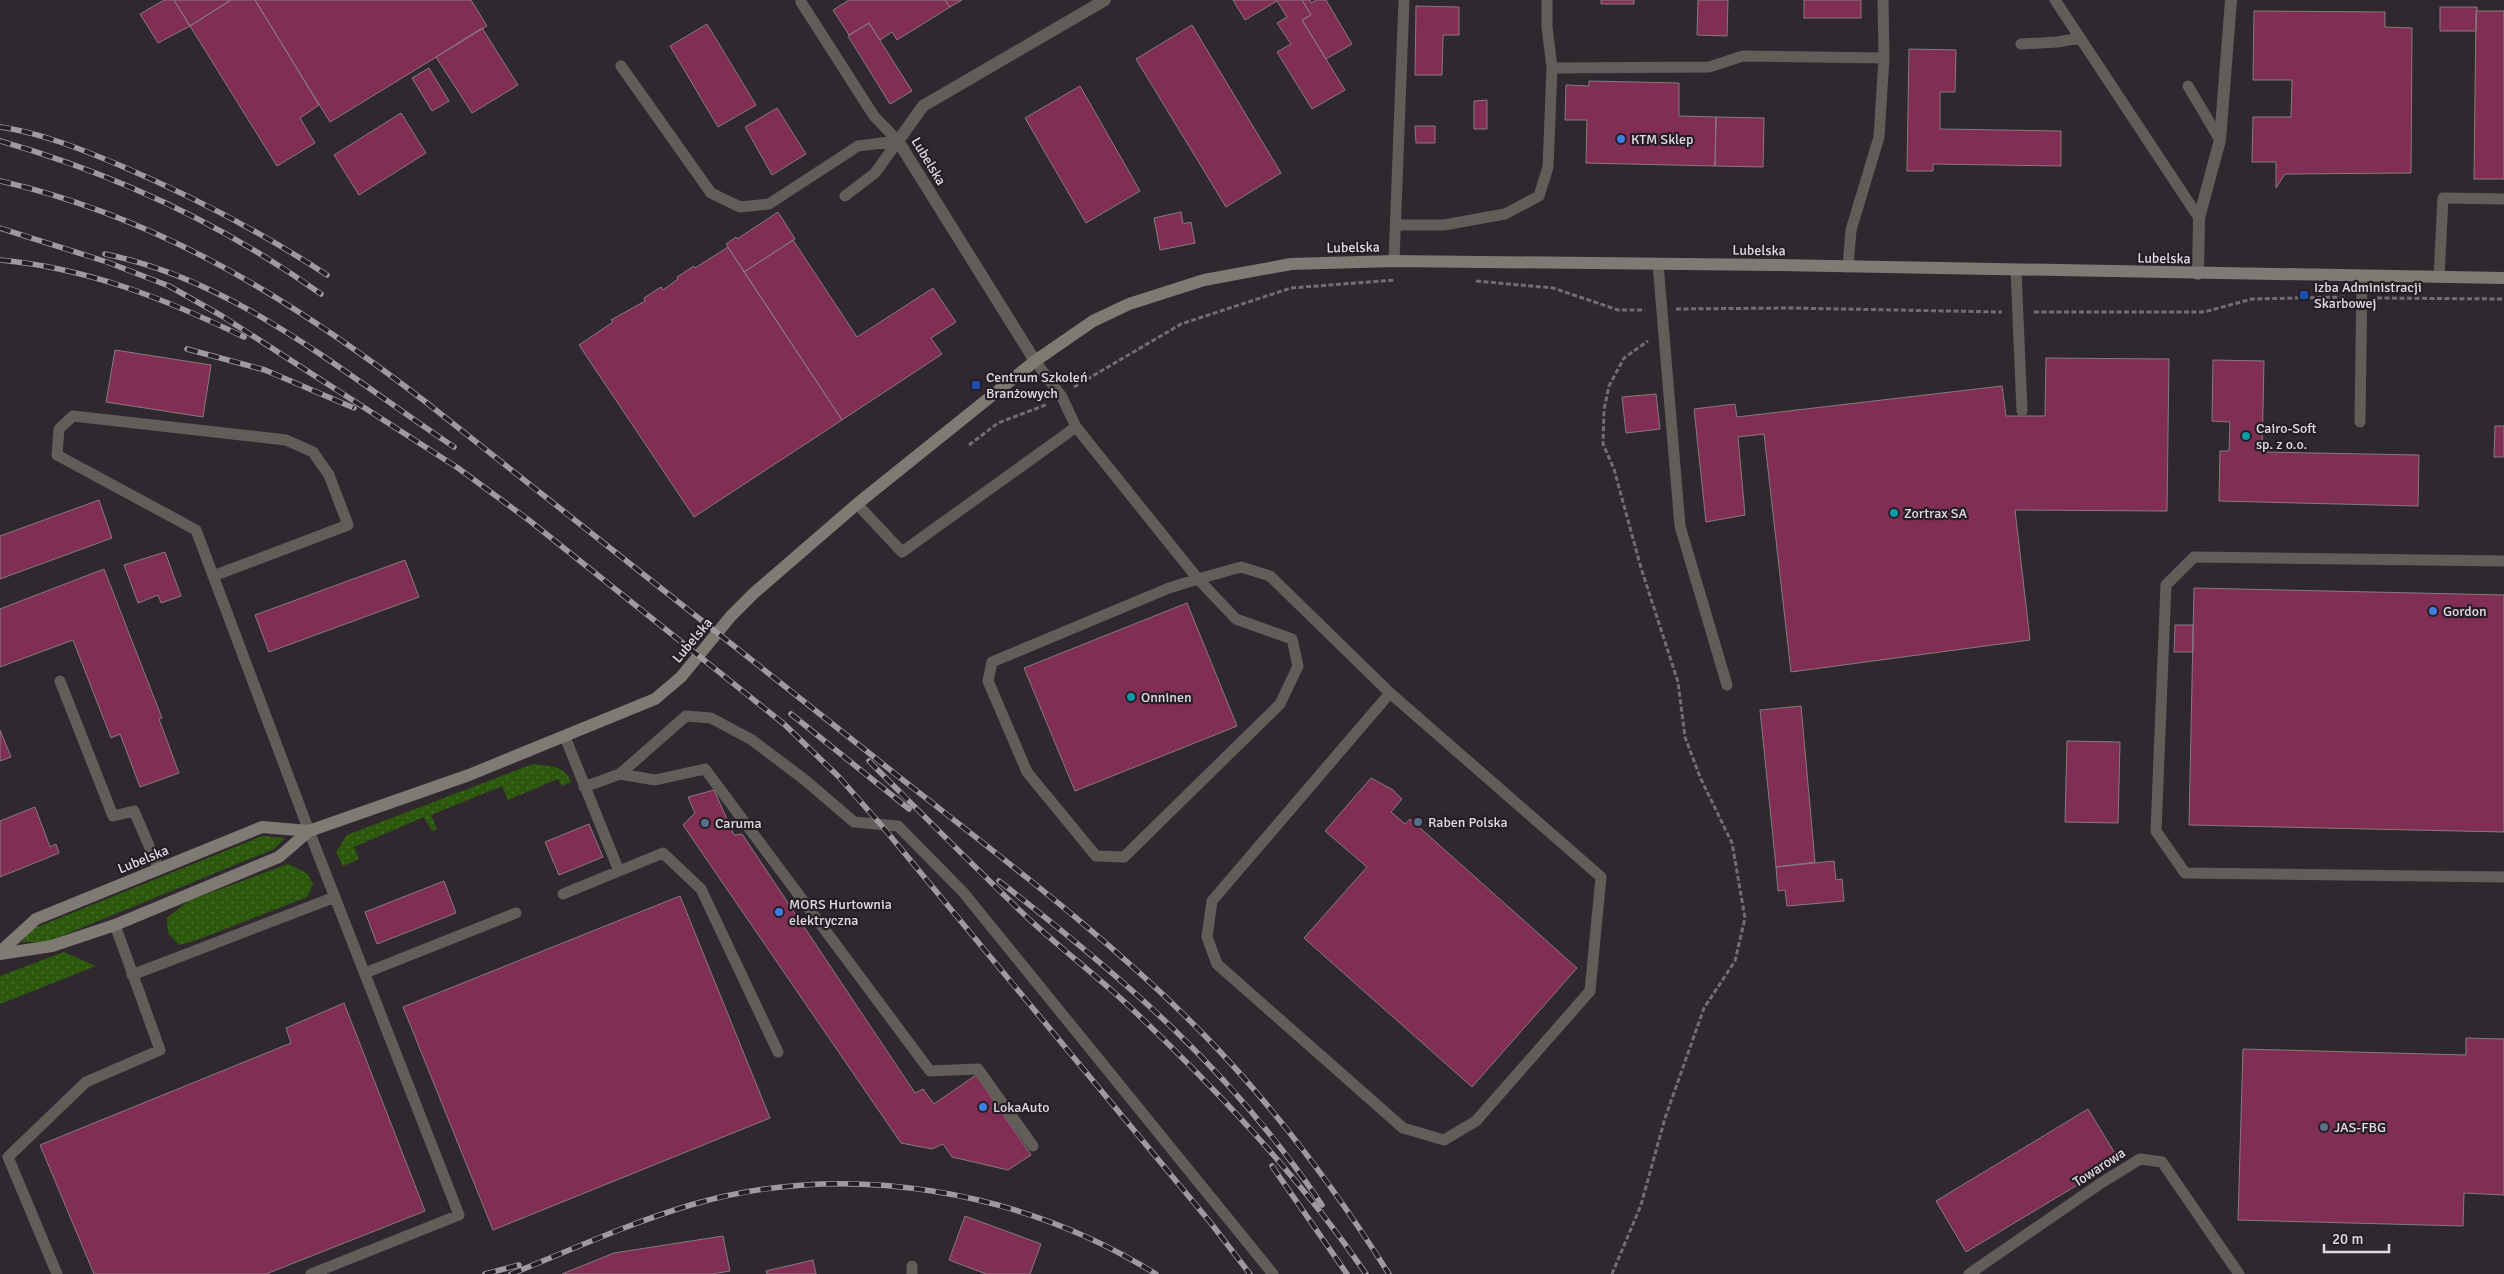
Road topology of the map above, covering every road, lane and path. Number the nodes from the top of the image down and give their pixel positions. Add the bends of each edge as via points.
1 (1105, 0) edge
2 (1404, 0) edge
3 (1547, 0) edge
4 (1883, 0) edge
5 (2056, 0) edge
6 (2231, 0) edge
7 (801, 2) dead end
8 (2080, 38) junction
9 (2021, 44) dead end
10 (1884, 58) junction
11 (621, 66) dead end
12 (1552, 68) junction
13 (2188, 86) dead end
14 (2220, 140) junction
15 (898, 141) junction
16 (845, 196) dead end
17 (2504, 199) edge
18 (2199, 218) junction
19 (1396, 225) junction
20 (1394, 261) junction
21 (1658, 264) junction
22 (1848, 267) junction
23 (2016, 270) junction
24 (2198, 274) junction
25 (2362, 276) junction
26 (2438, 277) junction
27 (2504, 278) edge
28 (1396, 280) dead end
29 (1471, 280) dead end
30 (2362, 298) junction
31 (2504, 299) edge
32 (1662, 310) junction
33 (2018, 312) junction
34 (1663, 330) junction
35 (1035, 362) junction
36 (1062, 397) junction
37 (2022, 411) dead end
38 (2360, 422) dead end
39 (1076, 427) junction
40 (969, 445) dead end
41 (857, 504) junction
42 (2504, 561) edge
43 (213, 576) junction
44 (1198, 580) junction
45 (60, 681) dead end
46 (1727, 685) dead end
47 (1390, 694) junction
48 (564, 737) junction
49 (620, 774) junction
50 (584, 787) junction
51 (309, 831) junction
52 (159, 869) junction
53 (619, 871) junction
54 (2504, 877) edge
55 (563, 894) dead end
56 (335, 897) junction
57 (516, 913) dead end
58 (115, 925) junction
59 (0, 953) edge
60 (365, 974) junction
61 (132, 975) junction
62 (778, 1052) dead end
63 (1033, 1146) dead end
64 (57, 1274) edge
65 (311, 1274) edge
66 (1273, 1274) edge
67 (1612, 1274) edge
68 (1969, 1274) edge
69 (2239, 1274) edge

1 - 15 street, Lubelska via 924,106
2 - 19 lane
3 - 12 lane
4 - 10 lane
5 - 8 lane
6 - 14 street
7 - 15 lane via 874,116
8 - 9 lane
8 - 18 lane
10 - 12 lane via 1743,56 1709,67
10 - 22 lane via 1879,137 1851,230
11 - 15 lane via 711,193 740,208 769,204 858,146
12 - 19 lane via 1548,167 1539,196 1505,214 1444,225
13 - 14 lane
14 - 18 street
15 - 16 lane via 875,173
15 - 35 street, Lubelska
17 - 26 lane via 2444,198
18 - 24 street
19 - 20 lane
20 - 21 street, Lubelska
20 - 35 street, Lubelska via 1290,264 1204,280 1129,304 1093,321
21 - 22 street, Lubelska
21 - 32 lane
22 - 23 street, Lubelska
23 - 24 street, Lubelska
23 - 33 lane
24 - 25 street, Lubelska
25 - 26 street, Lubelska
25 - 30 lane
26 - 27 street, Lubelska
28 - 36 path via 1291,288 1181,324 1080,383
29 - 32 path via 1554,288 1618,310
30 - 31 path
30 - 33 path via 2252,299 2204,312
30 - 38 lane
32 - 33 path via 1790,308
32 - 34 lane
33 - 37 lane
34 - 46 lane via 1680,526
34 - 67 path via 1624,358 1620,365 1604,410 1603,444 1614,469 1678,682 1685,737 1700,777 1732,843 1745,918 1735,962 1704,1008 1666,1118 1641,1205
35 - 36 lane
35 - 41 street, Lubelska
36 - 39 lane
36 - 40 path via 998,423
39 - 41 lane via 902,552
39 - 44 lane
41 - 48 street, Lubelska via 731,616 680,677 655,699
42 - 54 lane via 2194,558 2166,585 2156,831 2185,872
43 - 43 lane via 196,530 57,455 59,430 73,416 286,440 312,452 330,475 348,525
43 - 51 lane
44 - 44 lane via 1169,588 992,662 988,681 1027,772 1096,856 1124,857 1280,704 1298,666 1292,638 1236,619
44 - 47 lane via 1241,567 1270,576
45 - 52 lane via 112,816 134,811
47 - 47 lane via 1601,877 1590,991 1476,1122 1444,1140 1403,1128 1218,964 1208,937 1212,901
48 - 50 lane
48 - 51 street, Lubelska via 469,775
49 - 50 lane
49 - 63 lane via 655,780 705,769 930,1071 978,1069
49 - 66 lane via 686,716 711,718 752,740 854,822 898,826 963,892
50 - 53 lane
51 - 52 street, Lubelska via 262,827
51 - 56 lane
51 - 58 street, Lubelska via 279,857
52 - 59 street, Lubelska via 36,919
53 - 55 lane
53 - 62 lane via 663,853 700,889
56 - 60 lane
56 - 61 lane
57 - 60 lane
58 - 59 street, Lubelska via 52,946
58 - 61 lane
60 - 65 lane via 459,1215
61 - 64 lane via 160,1050 86,1082 8,1156
68 - 69 lane, Towarowa via 2140,1159 2162,1162

